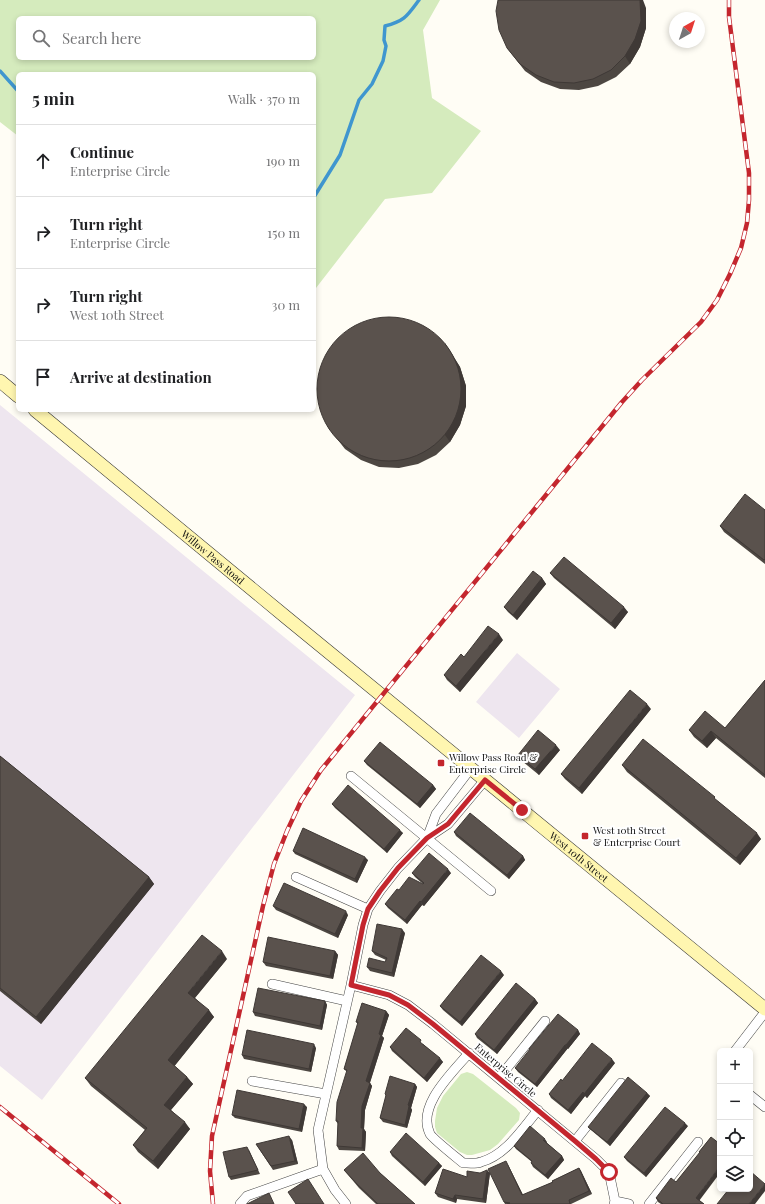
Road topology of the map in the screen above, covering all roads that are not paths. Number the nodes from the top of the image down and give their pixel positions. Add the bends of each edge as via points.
1 (0, 381) edge
2 (16, 394) edge
3 (37, 412) edge
4 (392, 704) joint
5 (471, 768) junction
6 (351, 776) dead end
7 (485, 780) junction
8 (427, 838) junction
9 (296, 877) dead end
10 (491, 890) dead end
11 (368, 909) junction
12 (272, 984) dead end
13 (351, 985) junction
14 (347, 1000) junction
15 (765, 1011) edge
16 (544, 1021) dead end
17 (737, 1048) edge
18 (469, 1053) junction
19 (499, 1078) junction
20 (252, 1081) dead end
21 (621, 1083) edge
22 (326, 1094) junction
23 (753, 1097) edge
24 (765, 1107) edge
25 (538, 1110) junction
26 (575, 1141) junction
27 (698, 1142) dead end
28 (323, 1169) junction
29 (615, 1202) edge
30 (240, 1204) edge
31 (346, 1204) edge
32 (630, 1204) edge
33 (649, 1204) edge

1 - 2 main road
3 - 4 main road, Willow Pass Road
4 - 5 main road, West 10th Street
5 - 7 main road, West 10th Street
5 - 8 street via 436,814
6 - 8 street
7 - 8 street via 448,824
7 - 15 main road, West 10th Street
8 - 10 street
8 - 11 street via 398,868
9 - 11 street
11 - 13 street
12 - 14 street
13 - 14 street
13 - 18 street, Enterprise Circle via 389,995 408,1005
14 - 22 street
15 - 17 street
16 - 19 street
18 - 19 street, Enterprise Circle
18 - 25 street via 437,1090 429,1105 427,1121 430,1135 463,1163 480,1163 494,1157 508,1146
19 - 25 street, Enterprise Circle
20 - 22 street
21 - 26 street
22 - 28 street via 318,1130
23 - 24 street
25 - 26 street, Enterprise Circle
26 - 29 street, Enterprise Circle via 609,1172
27 - 33 street
28 - 30 street via 247,1196
28 - 31 street
29 - 32 street

